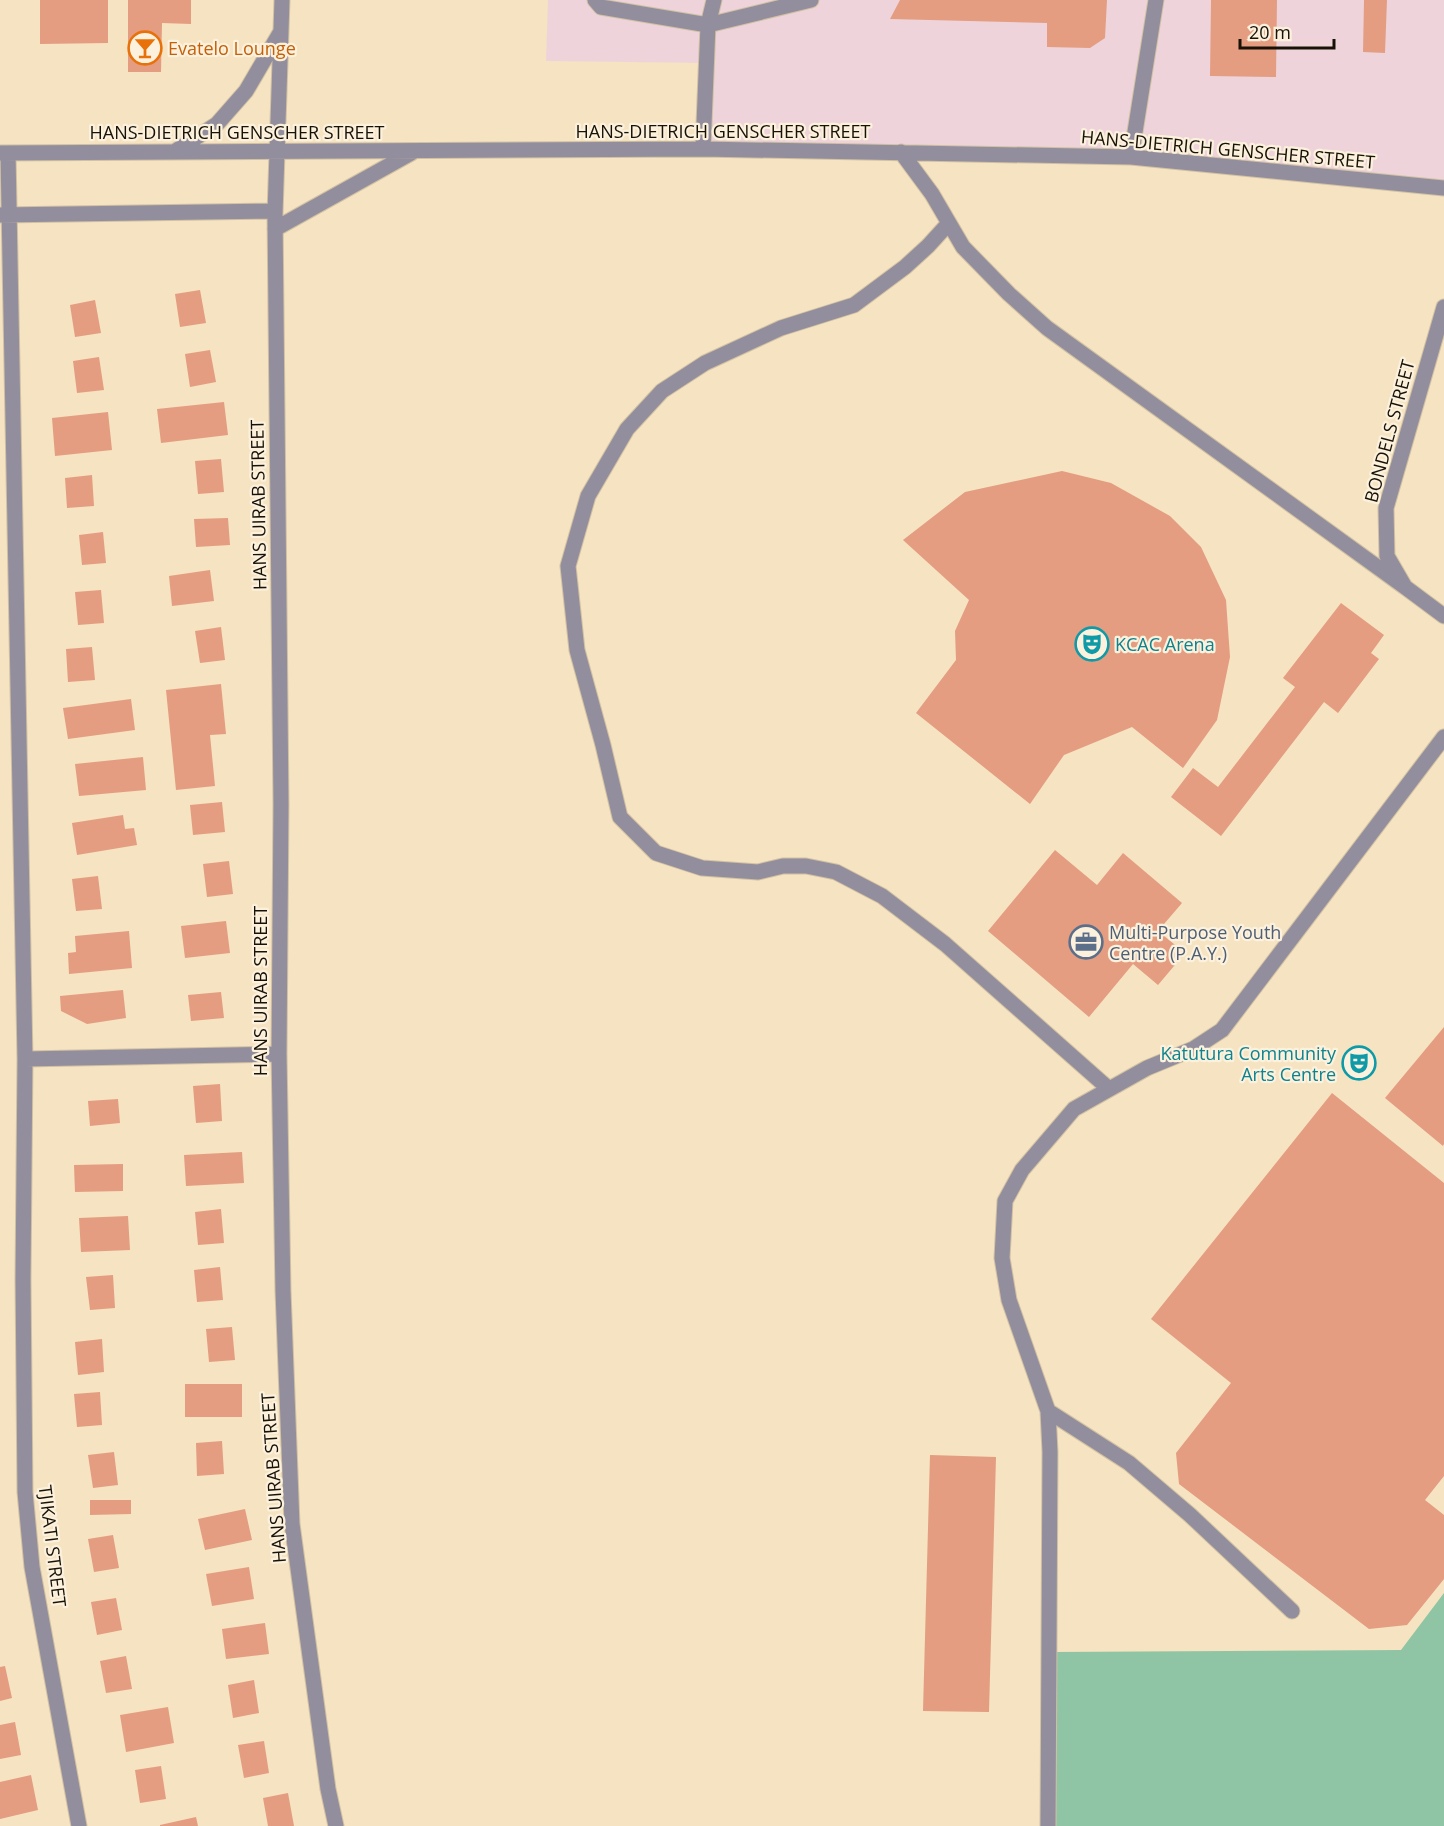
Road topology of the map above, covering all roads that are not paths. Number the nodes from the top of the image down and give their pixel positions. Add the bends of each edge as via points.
1 (282, 0) edge
2 (595, 0) edge
3 (714, 0) edge
4 (811, 0) edge
5 (1156, 0) edge
6 (708, 25) junction
7 (281, 30) junction
8 (704, 149) junction
9 (416, 151) junction
10 (174, 152) junction
11 (276, 152) junction
12 (901, 152) junction
13 (4, 153) edge
14 (1131, 157) junction
15 (1444, 188) edge
16 (275, 211) junction
17 (5, 215) edge
18 (949, 223) junction
19 (275, 230) junction
20 (1444, 307) edge
21 (1405, 587) junction
22 (1444, 616) edge
23 (1444, 736) edge
24 (279, 1054) junction
25 (25, 1059) junction
26 (1108, 1088) junction
27 (1048, 1411) junction
28 (1293, 1611) dead end
29 (79, 1826) edge
30 (336, 1826) edge
31 (1048, 1826) edge

1 - 7 street, HANS UIRAB STREET
2 - 6 street via 601,7
3 - 6 street
4 - 6 street
5 - 14 street
6 - 8 street
7 - 10 street via 246,91 218,124
7 - 11 street, HANS UIRAB STREET
8 - 9 street, HANS-DIETRICH GENSCHER STREET
8 - 12 street, HANS-DIETRICH GENSCHER STREET
9 - 11 street, HANS-DIETRICH GENSCHER STREET
9 - 19 street
10 - 11 street, HANS-DIETRICH GENSCHER STREET
10 - 13 street, HANS-DIETRICH GENSCHER STREET
11 - 16 street, HANS UIRAB STREET
12 - 14 street, HANS-DIETRICH GENSCHER STREET
12 - 18 street
13 - 17 street, TJIKATI STREET
14 - 15 street, HANS-DIETRICH GENSCHER STREET
16 - 17 street
16 - 19 street, HANS UIRAB STREET
17 - 25 street, TJIKATI STREET
18 - 21 street via 963,247 1047,328
18 - 26 street via 905,267 854,304 781,328 705,363 662,391 627,429 588,496 568,566 577,650 620,817 656,852 702,868 758,872 806,866 836,872 882,896 945,944
19 - 24 street, HANS UIRAB STREET via 281,804
20 - 21 street, BONDELS STREET via 1386,508 1388,556
21 - 22 street, BONDELS STREET
23 - 26 street via 1222,1030
24 - 25 street
24 - 30 street, HANS UIRAB STREET via 292,1524
25 - 29 street, TJIKATI STREET via 25,1492 32,1567
26 - 27 street via 1074,1109 1022,1170 1005,1201 1002,1258 1009,1300
27 - 28 street via 1129,1462
27 - 31 street

